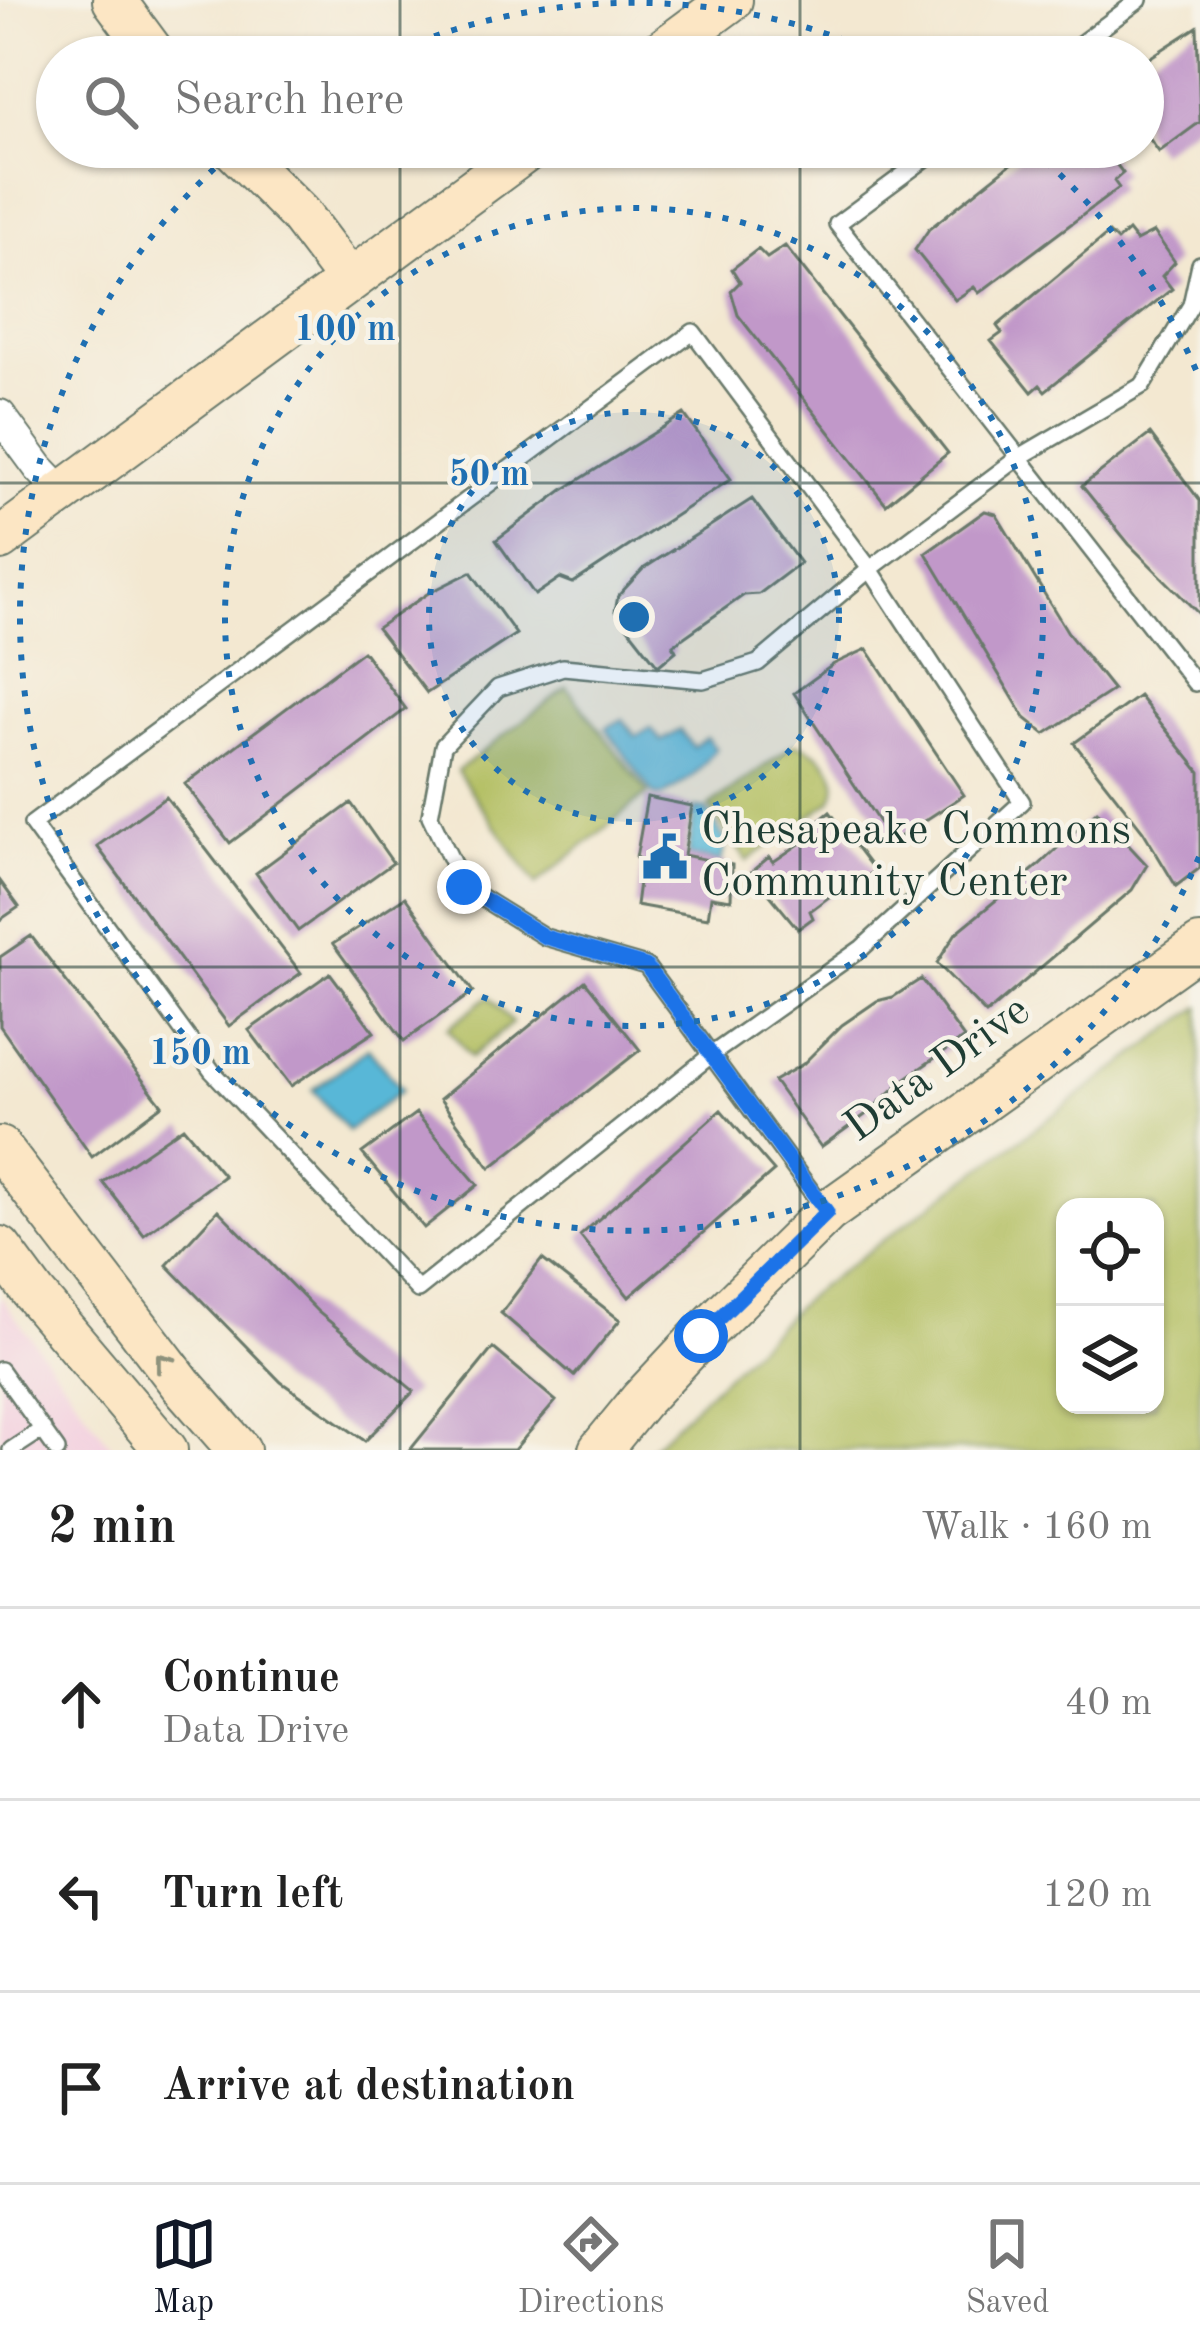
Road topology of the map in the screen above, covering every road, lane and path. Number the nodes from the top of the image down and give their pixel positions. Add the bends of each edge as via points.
1 (114, 0) edge
2 (731, 0) edge
3 (1139, 0) edge
4 (141, 36) edge
5 (682, 36) edge
6 (1091, 36) edge
7 (253, 168) edge
8 (502, 168) edge
9 (913, 168) edge
10 (1200, 264) edge
11 (350, 280) junction
12 (0, 415) edge
13 (1018, 458) junction
14 (52, 481) junction
15 (0, 538) edge
16 (870, 569) junction
17 (1200, 680) edge
18 (1200, 946) edge
19 (711, 1055) junction
20 (0, 1148) edge
21 (827, 1212) junction
22 (0, 1248) edge
23 (0, 1370) edge
24 (43, 1430) junction
25 (11, 1450) edge
26 (57, 1450) edge
27 (166, 1450) edge
28 (239, 1450) edge
29 (600, 1450) edge

1 - 4 street
2 - 5 street
3 - 6 lane
7 - 11 street
8 - 11 street
9 - 13 lane via 837,224
10 - 13 lane via 1191,305 1143,385
11 - 14 street
12 - 14 street
13 - 16 lane
13 - 17 lane
14 - 15 street
16 - 19 lane via 1022,802 862,948
16 - 19 lane via 758,663 703,680 563,667 498,688 443,746 430,816 464,887 545,937 646,966
16 - 19 lane via 693,332 32,824 212,1071 418,1290
18 - 21 street, Data Drive
19 - 21 lane
28 -> 20 street
21 - 29 street, Data Drive
22 - 27 street
23 - 24 lane
24 - 25 lane
24 - 26 lane

